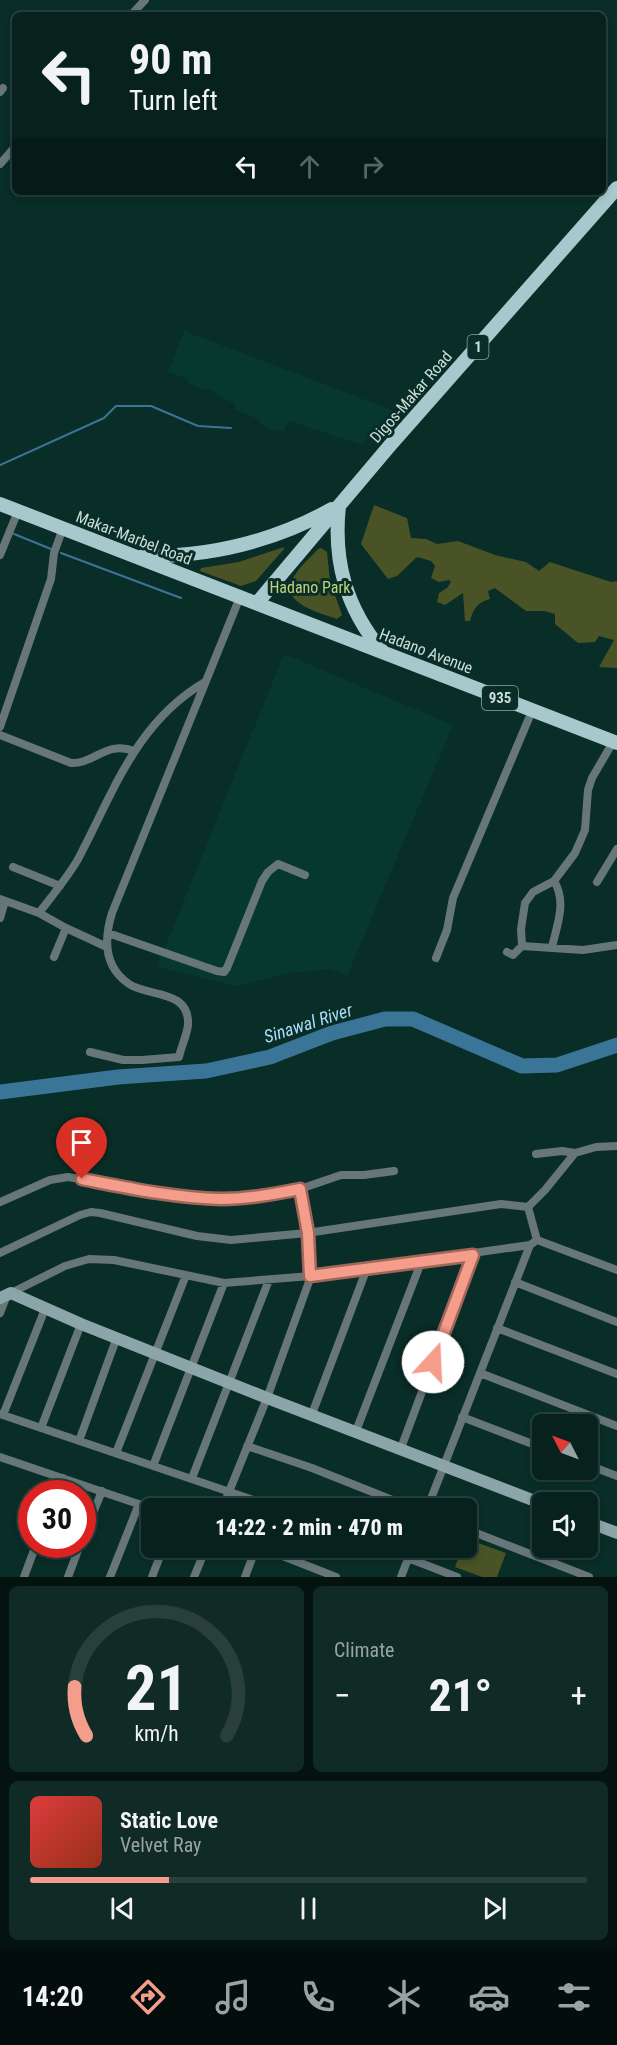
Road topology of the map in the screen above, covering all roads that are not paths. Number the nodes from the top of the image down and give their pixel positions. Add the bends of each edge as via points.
1 (145, 0) edge
2 (134, 12) edge
3 (12, 150) edge
4 (0, 164) edge
5 (617, 188) edge
6 (0, 504) edge
7 (339, 506) junction
8 (18, 511) junction
9 (63, 528) junction
10 (0, 555) edge
11 (135, 556) junction
12 (240, 597) junction
13 (257, 603) junction
14 (383, 652) junction
15 (206, 682) junction
16 (532, 711) junction
17 (0, 727) edge
18 (0, 735) edge
19 (615, 743) edge
20 (134, 751) junction
21 (617, 849) edge
22 (13, 867) dead end
23 (305, 875) dead end
24 (554, 881) junction
25 (597, 882) dead end
26 (60, 886) junction
27 (3, 900) edge
28 (39, 913) junction
29 (0, 918) edge
30 (66, 928) junction
31 (108, 933) junction
32 (617, 945) edge
33 (522, 946) junction
34 (106, 947) junction
35 (552, 947) junction
36 (507, 952) dead end
37 (54, 957) dead end
38 (436, 958) dead end
39 (90, 1052) dead end
40 (617, 1146) edge
41 (574, 1152) junction
42 (536, 1154) dead end
43 (394, 1171) dead end
44 (300, 1189) junction
45 (0, 1202) edge
46 (528, 1207) junction
47 (308, 1233) junction
48 (534, 1242) junction
49 (0, 1253) edge
50 (473, 1255) junction
51 (422, 1260) junction
52 (367, 1268) junction
53 (617, 1270) edge
54 (186, 1275) junction
55 (310, 1276) junction
56 (269, 1280) junction
57 (515, 1282) junction
58 (224, 1283) junction
59 (6, 1296) edge
60 (45, 1309) junction
61 (0, 1313) edge
62 (617, 1322) edge
63 (81, 1324) junction
64 (497, 1328) junction
65 (117, 1338) junction
66 (155, 1353) junction
67 (191, 1368) junction
68 (480, 1373) junction
69 (617, 1374) edge
70 (230, 1383) junction
71 (267, 1398) junction
72 (312, 1414) junction
73 (2, 1415) edge
74 (462, 1417) junction
75 (617, 1426) edge
76 (41, 1428) junction
77 (356, 1431) junction
78 (79, 1440) junction
79 (532, 1444) edge
80 (247, 1446) junction
81 (401, 1448) junction
82 (116, 1453) junction
83 (0, 1457) edge
84 (445, 1465) junction
85 (153, 1466) junction
86 (598, 1469) edge
87 (617, 1476) edge
88 (63, 1478) joint
89 (192, 1478) junction
90 (102, 1491) junction
91 (230, 1491) junction
92 (227, 1498) edge
93 (249, 1498) edge
94 (387, 1498) edge
95 (432, 1498) edge
96 (532, 1500) edge
97 (139, 1504) joint
98 (96, 1506) edge
99 (598, 1526) edge
100 (477, 1533) edge
101 (617, 1533) edge
102 (31, 1558) edge
103 (75, 1558) edge
104 (159, 1558) edge
105 (202, 1558) edge
106 (252, 1558) edge
107 (288, 1558) edge
108 (408, 1558) joint
109 (24, 1577) edge
110 (68, 1577) edge
111 (110, 1577) edge
112 (152, 1577) edge
113 (195, 1577) edge
114 (245, 1577) edge
115 (336, 1577) edge
116 (401, 1577) edge
117 (457, 1577) edge
118 (589, 1577) edge

1 - 2 street
3 - 4 street
5 - 7 main road, Digos-Makar Road / 1
6 - 8 main road, Makar-Marbel Road
7 - 11 main road via 291,529 241,546 188,555
7 - 13 main road, Digos-Makar Road / 1
7 - 14 main road via 337,545 344,584 360,621
8 - 9 main road, Makar-Marbel Road
8 - 10 street
9 - 11 main road, Makar-Marbel Road
9 - 17 street via 54,553 51,579
11 - 12 main road, Makar-Marbel Road
12 - 13 main road, Makar-Marbel Road
12 - 15 street
13 - 14 main road, Hadano Avenue / 935
14 - 16 main road, Hadano Avenue / 935
15 - 20 street via 175,703
15 - 31 street via 112,913
16 - 19 main road, Hadano Avenue / 935
16 - 38 street via 453,898
18 - 20 street via 71,763 81,764 109,749
19 - 24 street via 592,778 580,844
20 - 26 street
21 - 25 street
22 - 26 street
23 - 31 street via 278,864 265,876 224,972
24 - 33 street via 533,892 525,903 520,929
24 - 35 street via 561,903
26 - 28 street
27 - 28 street
27 - 29 street
28 - 30 street
30 - 34 street
30 - 37 street
31 - 34 street
32 - 35 street via 583,950
33 - 35 street
33 - 36 street via 513,955
34 - 39 street via 111,963 130,985 177,1000 185,1010 188,1025 178,1057 123,1060
40 - 41 street
41 - 42 street
41 - 46 street
43 - 44 street via 336,1176
44 - 45 street via 239,1198 206,1198 68,1178 50,1180
44 - 47 street
46 - 47 street via 501,1204
46 - 48 street
47 - 49 street via 217,1240 91,1212
47 - 55 street
48 - 50 street
48 - 53 street
48 - 57 street
50 - 51 street
50 - 81 street
51 - 52 street
51 - 77 street
52 - 55 street
52 - 72 street
54 - 58 street
54 - 59 street via 114,1260 89,1259 65,1266
54 - 66 street
55 - 56 street
55 - 71 street
56 - 58 street
56 - 70 street
57 - 62 street
57 - 64 street
58 - 67 street
59 - 60 street
59 - 61 street
60 - 63 street
60 - 73 street
63 - 65 street
63 - 76 street
64 - 68 street
64 - 69 street
65 - 66 street
65 - 78 street
66 - 67 street
66 - 82 street
67 - 70 street
67 - 85 street
68 - 74 street
68 - 75 street
70 - 71 street
70 - 89 street
71 - 72 street
71 - 80 street
72 - 77 street
73 - 76 street
74 - 79 street
74 - 84 street
76 - 78 street
77 - 81 street
78 - 82 street
80 - 91 street
80 - 94 street
81 - 84 street
82 - 85 street
83 - 88 street
84 - 95 street
84 - 96 street
85 - 89 street
86 - 87 street
88 - 90 street
89 - 91 street
90 - 97 street
90 - 98 street
91 - 92 street
91 - 93 street
97 - 111 street
99 - 101 street
100 - 118 street
102 - 109 street
103 - 110 street
104 - 112 street
105 - 113 street
106 - 114 street
107 - 115 street
108 - 116 street
108 - 117 street

